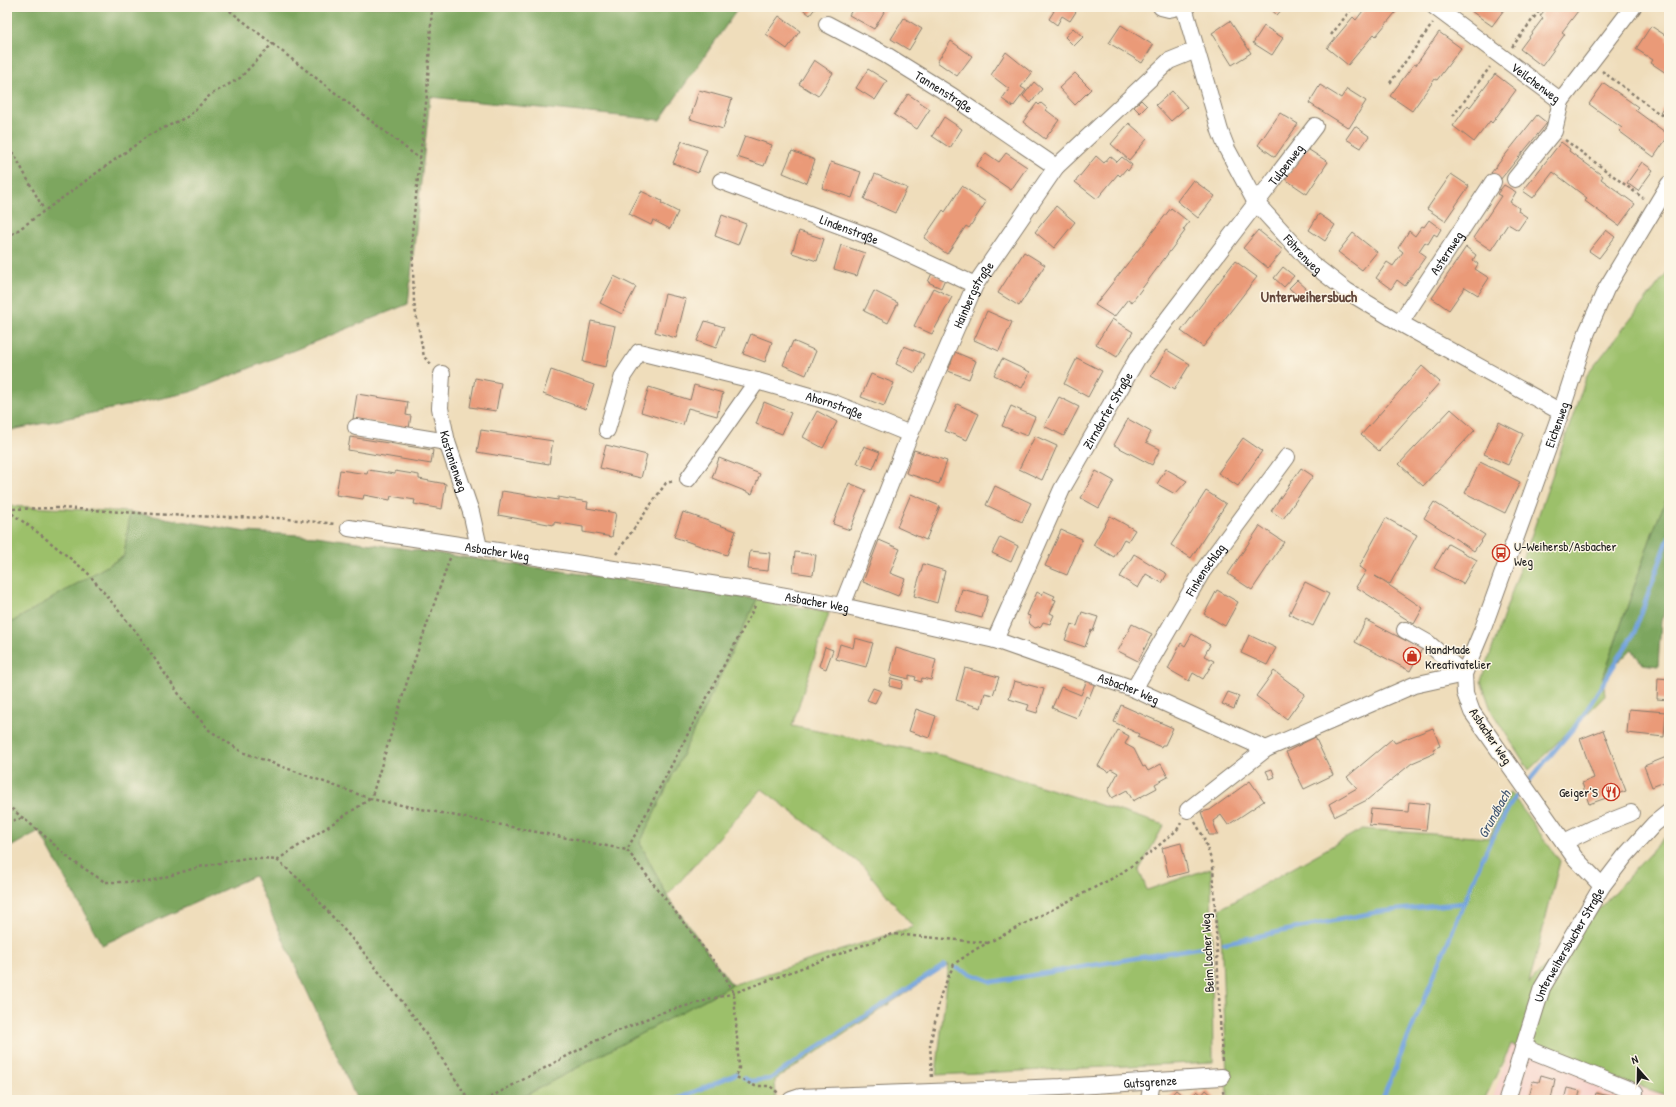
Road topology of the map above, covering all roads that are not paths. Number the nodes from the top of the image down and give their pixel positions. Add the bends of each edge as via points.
1 (1161, 7) edge
2 (1179, 7) edge
3 (1184, 7) edge
4 (1633, 7) edge
5 (1438, 9) edge
6 (827, 24) dead end
7 (1196, 50) junction
8 (1561, 101) junction
9 (1315, 126) dead end
10 (1056, 167) junction
11 (1515, 179) dead end
12 (720, 181) dead end
13 (1493, 182) dead end
14 (1669, 184) edge
15 (1256, 203) junction
16 (975, 285) junction
17 (1400, 323) junction
18 (442, 374) road end
19 (757, 381) junction
20 (1561, 412) junction
21 (356, 427) dead end
22 (607, 430) dead end
23 (910, 434) junction
24 (447, 442) junction
25 (1287, 457) dead end
26 (688, 479) road end
27 (349, 528) road end
28 (479, 547) junction
29 (842, 606) junction
30 (1405, 630) dead end
31 (995, 640) junction
32 (1464, 674) junction
33 (1134, 689) junction
34 (1266, 749) junction
35 (1188, 810) road end
36 (1630, 812) dead end
37 (1669, 812) edge
38 (1564, 842) junction
39 (1602, 886) junction
40 (1523, 1047) junction
41 (1222, 1077) road end
42 (1152, 1081) junction
43 (987, 1089) junction
44 (1635, 1092) dead end
45 (1061, 1094) edge
46 (786, 1098) edge
47 (970, 1100) edge
48 (1149, 1100) edge
49 (1507, 1100) edge

1 - 2 street via 1169,10
3 - 7 street, Föhrenweg
4 - 8 street, Veilchenweg
5 - 8 street, Veilchenweg
6 - 10 street, Tannenstraße via 886,55 952,96
7 - 10 street, Hainbergstraße via 1169,61
7 - 15 street, Föhrenweg via 1227,149
8 - 11 street via 1554,131
9 - 15 street, Tulpenweg
10 - 16 street, Hainbergstraße
12 - 16 street, Lindenstraße via 876,239
13 - 17 street, Asternweg
14 - 20 street, Eichenweg via 1606,289 1587,332
15 - 17 street, Föhrenweg via 1311,263 1347,291
15 - 31 street, Zirndorfer Straße via 1138,359 1062,488
16 - 23 street, Hainbergstraße
17 - 20 street, Föhrenweg
18 - 24 street, Kastanienweg via 440,408
19 - 22 street, Ahornstraße via 639,352 623,376
19 - 23 street, Ahornstraße via 834,403
19 - 26 street
20 - 32 street, Eichenweg
21 - 24 street
23 - 29 street, Hainbergstraße
24 - 28 street, Kastanienweg via 471,512
25 - 33 street, Finkenschlag via 1202,572
27 - 28 street, Asbacher Weg
28 - 29 street, Asbacher Weg
29 - 31 street, Asbacher Weg
30 - 32 street via 1428,644
31 - 33 street, Asbacher Weg
32 - 34 street via 1414,686
32 - 38 street, Asbacher Weg via 1465,693 1472,712
33 - 34 street, Asbacher Weg
34 - 35 street
36 - 38 street
37 - 39 street, Unterweihersbucher Straße via 1654,824 1625,856
38 - 39 street, Asbacher Weg via 1575,858
39 - 40 street, Unterweihersbucher Straße via 1542,988
40 - 44 street
40 - 49 street, Unterweihersbucher Straße
41 - 42 street, Gutsgrenze
42 - 45 street, Gutsgrenze
42 - 48 street
43 - 45 street, Gutsgrenze
43 - 46 street, Gutsgrenze
43 - 47 street

